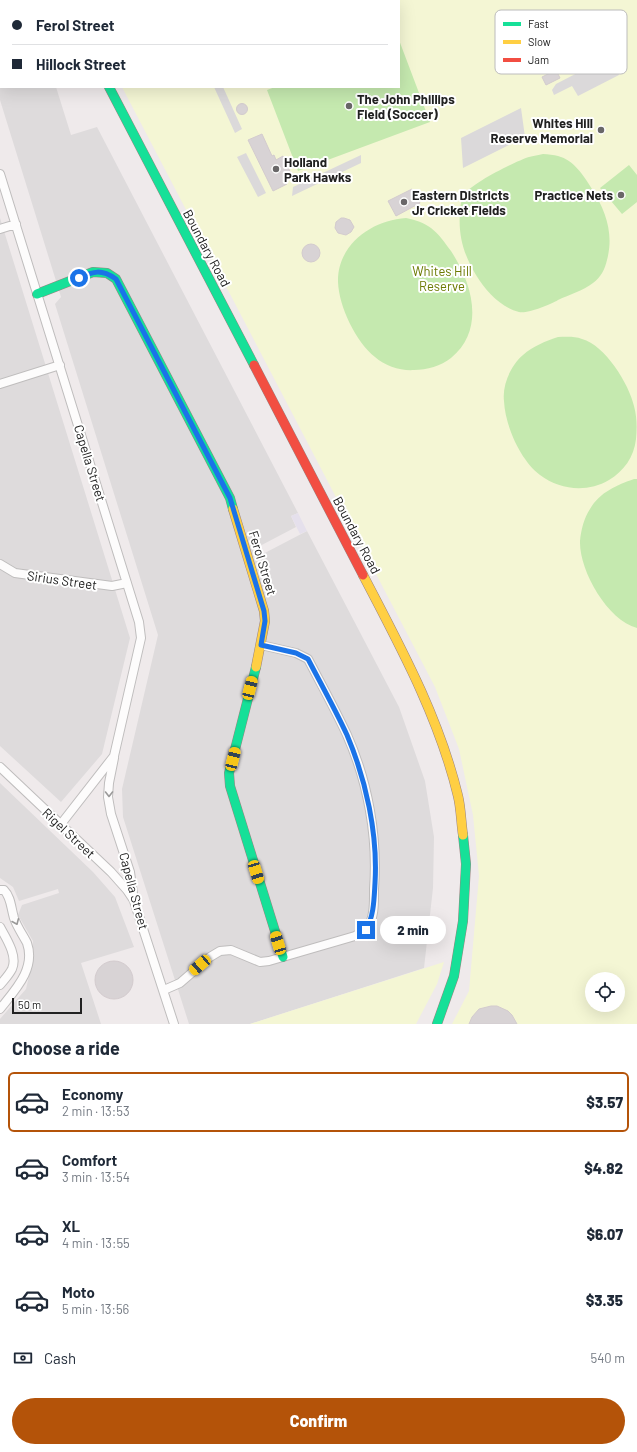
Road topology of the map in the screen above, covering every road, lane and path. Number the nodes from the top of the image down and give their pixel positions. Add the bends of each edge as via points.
1 (110, 88) edge
2 (0, 174) edge
3 (16, 224) junction
4 (0, 229) edge
5 (37, 294) junction
6 (60, 365) junction
7 (0, 384) edge
8 (0, 564) edge
9 (127, 583) junction
10 (261, 645) junction
11 (114, 756) junction
12 (0, 767) edge
13 (61, 824) junction
14 (0, 890) edge
15 (134, 901) junction
16 (0, 927) edge
17 (283, 957) junction
18 (0, 985) edge
19 (164, 990) junction
20 (0, 1009) edge
21 (174, 1024) edge
22 (436, 1024) edge

1 - 22 main road, Boundary Road via 409,664 446,754 458,797 466,864 463,921 454,976
2 - 3 street, Capella Street
3 - 4 street
3 - 5 street, Capella Street
5 - 6 street, Capella Street
5 - 10 main road, Ferol Street via 93,272 107,273 116,279 230,498 264,611
6 - 7 street
6 - 9 street, Capella Street
8 - 9 street, Sirius Street via 15,574 112,586
9 - 11 street, Capella Street via 139,622 141,638
10 - 17 main road, Ferol Street via 229,773 230,786
10 - 17 street via 296,653 308,659 347,735 367,798 373,832 373,910 366,930 355,936
11 - 13 street, Capella Street
11 -> 15 street, Capella Street via 108,797 130,872
12 - 13 street, Rigel Street
13 - 15 street, Rigel Street via 111,872
14 -> 20 street via 9,895 15,919 29,953 28,968 22,981
15 - 19 street, Capella Street
16 - 18 street via 14,961 12,969
17 - 19 street via 260,962 231,950 220,951 180,983
19 - 21 street, Capella Street

